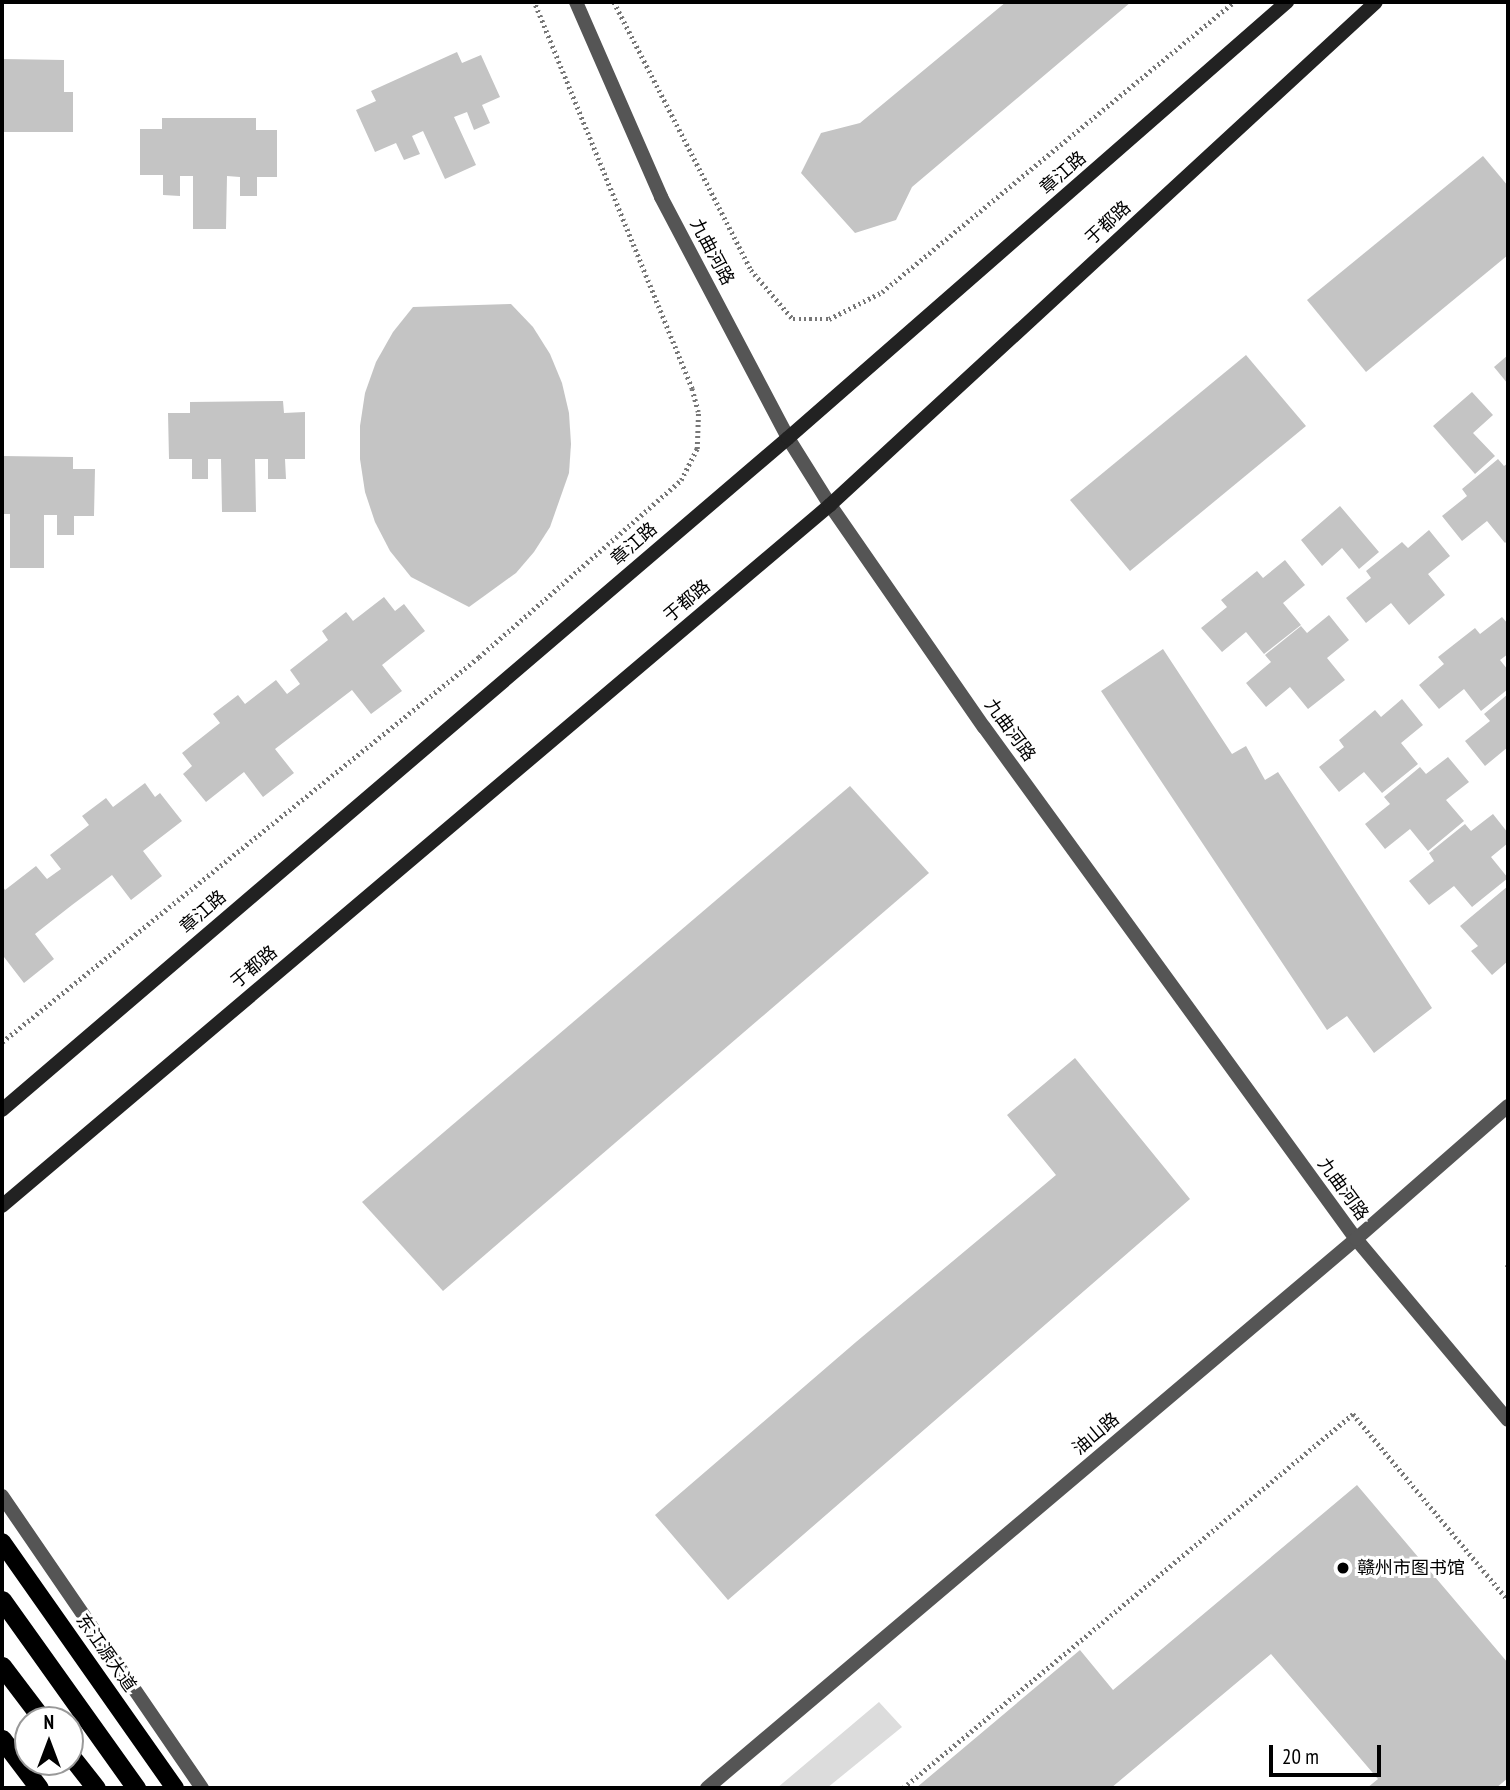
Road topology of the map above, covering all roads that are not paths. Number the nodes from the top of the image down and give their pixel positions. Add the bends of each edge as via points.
1 (576, 2) edge
2 (1287, 2) edge
3 (1376, 2) edge
4 (788, 438) junction
5 (830, 505) junction
6 (1508, 1106) edge
7 (2, 1110) edge
8 (2, 1206) edge
9 (1356, 1239) junction
10 (1508, 1420) edge
11 (2, 1496) edge
12 (2, 1542) edge
13 (2, 1600) edge
14 (2, 1666) edge
15 (32, 1706) edge
16 (2, 1739) edge
17 (84, 1773) edge
18 (39, 1788) edge
19 (96, 1788) edge
20 (136, 1788) edge
21 (176, 1788) edge
22 (202, 1788) edge
23 (707, 1788) edge

1 - 4 street, 九曲河路 via 661,197
2 - 4 main road, 章江路
3 - 5 main road, 于都路
4 - 5 street, 九曲河路
4 - 7 main road, 章江路
5 - 8 main road, 于都路
5 - 9 street, 九曲河路 via 984,727
6 - 9 street, 油山路
9 - 10 street, 九曲河路
9 - 23 street, 油山路
11 - 22 street
12 - 21 main road, 东江源大道
13 - 20 highway
14 - 15 highway
16 - 18 highway
17 - 19 highway

